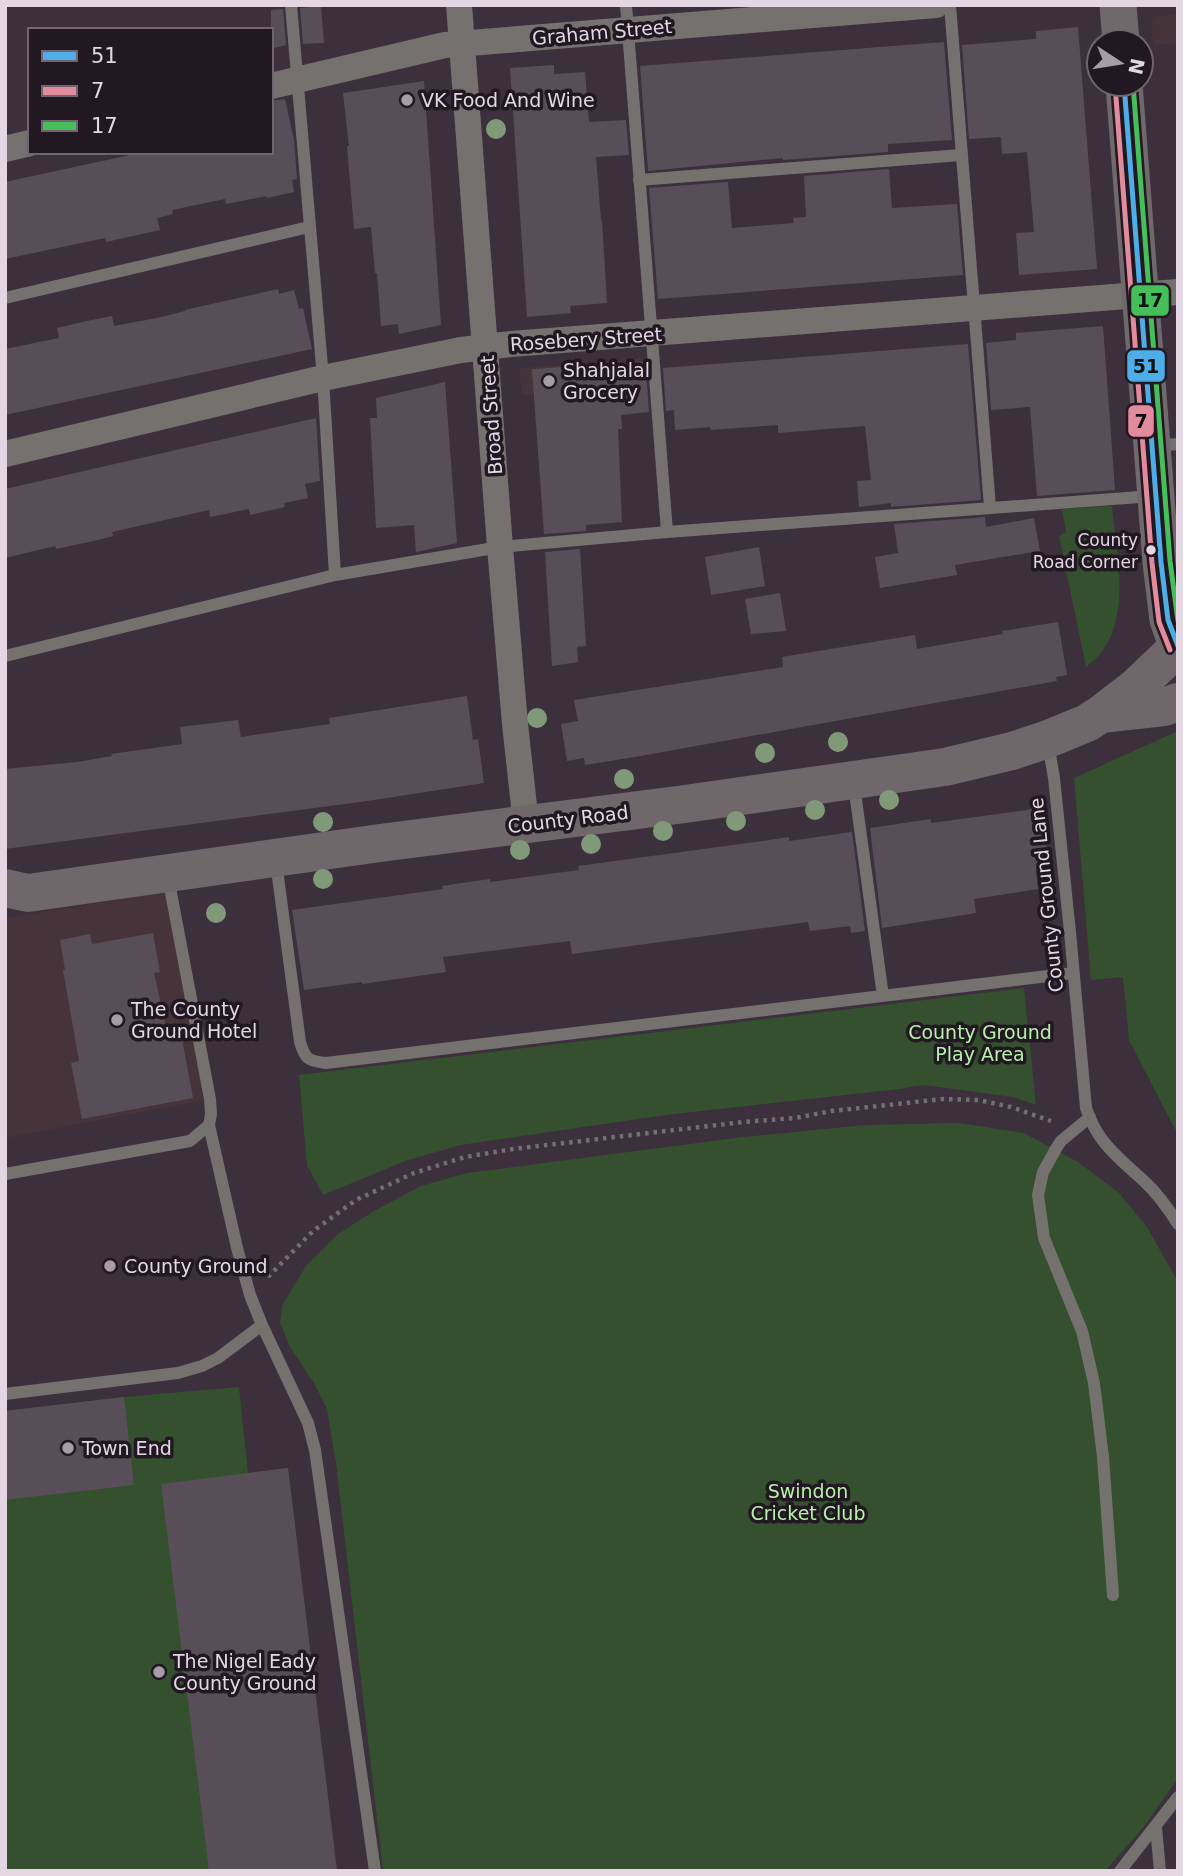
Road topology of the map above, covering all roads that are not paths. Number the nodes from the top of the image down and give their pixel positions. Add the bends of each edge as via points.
1 (291, 5) edge
2 (460, 5) edge
3 (936, 5) edge
4 (950, 5) edge
5 (1118, 5) edge
6 (627, 18) edge
7 (1120, 28) edge
8 (463, 44) junction
9 (284, 83) edge
10 (1125, 98) edge
11 (28, 143) edge
12 (5, 149) edge
13 (961, 155) junction
14 (639, 180) junction
15 (309, 227) junction
16 (1178, 292) edge
17 (1140, 295) junction
18 (5, 298) edge
19 (973, 308) junction
20 (650, 334) junction
21 (486, 347) junction
22 (323, 378) junction
23 (1165, 445) edge
24 (5, 454) edge
25 (1155, 496) junction
26 (990, 508) junction
27 (667, 531) junction
28 (500, 547) junction
29 (335, 575) junction
30 (1178, 648) edge
31 (5, 656) edge
32 (1178, 702) edge
33 (1101, 715) junction
34 (1048, 739) junction
35 (854, 780) junction
36 (526, 824) junction
37 (275, 858) junction
38 (168, 873) junction
39 (13, 896) edge
40 (1073, 973) junction
41 (883, 996) junction
42 (1090, 1117) junction
43 (209, 1125) junction
44 (5, 1174) edge
45 (1178, 1224) edge
46 (262, 1325) junction
47 (5, 1394) edge
48 (1113, 1595) dead end
49 (1178, 1797) edge
50 (1156, 1827) junction
51 (375, 1871) edge
52 (1120, 1871) edge
53 (1160, 1871) edge

1 - 9 lane
2 - 8 street, Broad Street
3 - 6 street, Graham Street
4 - 13 lane
5 - 7 street
6 - 8 street, Graham Street
6 - 14 lane
8 - 9 street, Graham Street
8 - 21 street, Broad Street
9 - 15 lane
10 - 17 street
11 - 12 street
13 - 14 lane
13 - 19 lane
14 - 20 lane
15 - 18 lane
15 - 22 lane
16 - 17 street, Rosebery Street
17 - 19 street, Rosebery Street
17 - 23 street
19 - 20 street, Rosebery Street
19 - 26 lane
20 - 21 street, Rosebery Street
20 - 27 lane
21 - 22 street, Rosebery Street
21 - 28 street, Broad Street
22 - 24 street, Rosebery Street
22 - 29 lane
23 - 25 street
25 - 26 lane
25 - 30 street via 1167,614
26 - 27 lane
27 - 28 lane
28 - 29 lane
28 - 36 street, Broad Street
29 - 31 lane
30 - 33 main road, County Road
32 - 33 main road, County Road
33 - 34 main road, County Road
34 - 35 main road, County Road via 945,767
34 - 40 lane, County Ground Lane
35 - 36 main road, County Road
35 - 41 lane
36 - 37 main road, County Road
37 - 38 main road, County Road
37 - 41 lane via 300,1042 303,1054 315,1062
38 - 39 main road, County Road
38 - 43 lane via 210,1099
40 - 41 lane
40 - 42 lane, County Ground Lane
42 - 45 lane, County Ground Lane via 1101,1139 1167,1206
42 - 48 lane via 1061,1141 1044,1172 1038,1205 1044,1238 1082,1331 1094,1383
43 - 44 lane via 190,1141
43 - 46 lane via 234,1236
46 - 47 lane via 218,1358 178,1373
46 - 51 lane via 308,1423 315,1450
49 - 50 lane
50 - 52 lane
50 - 53 lane

